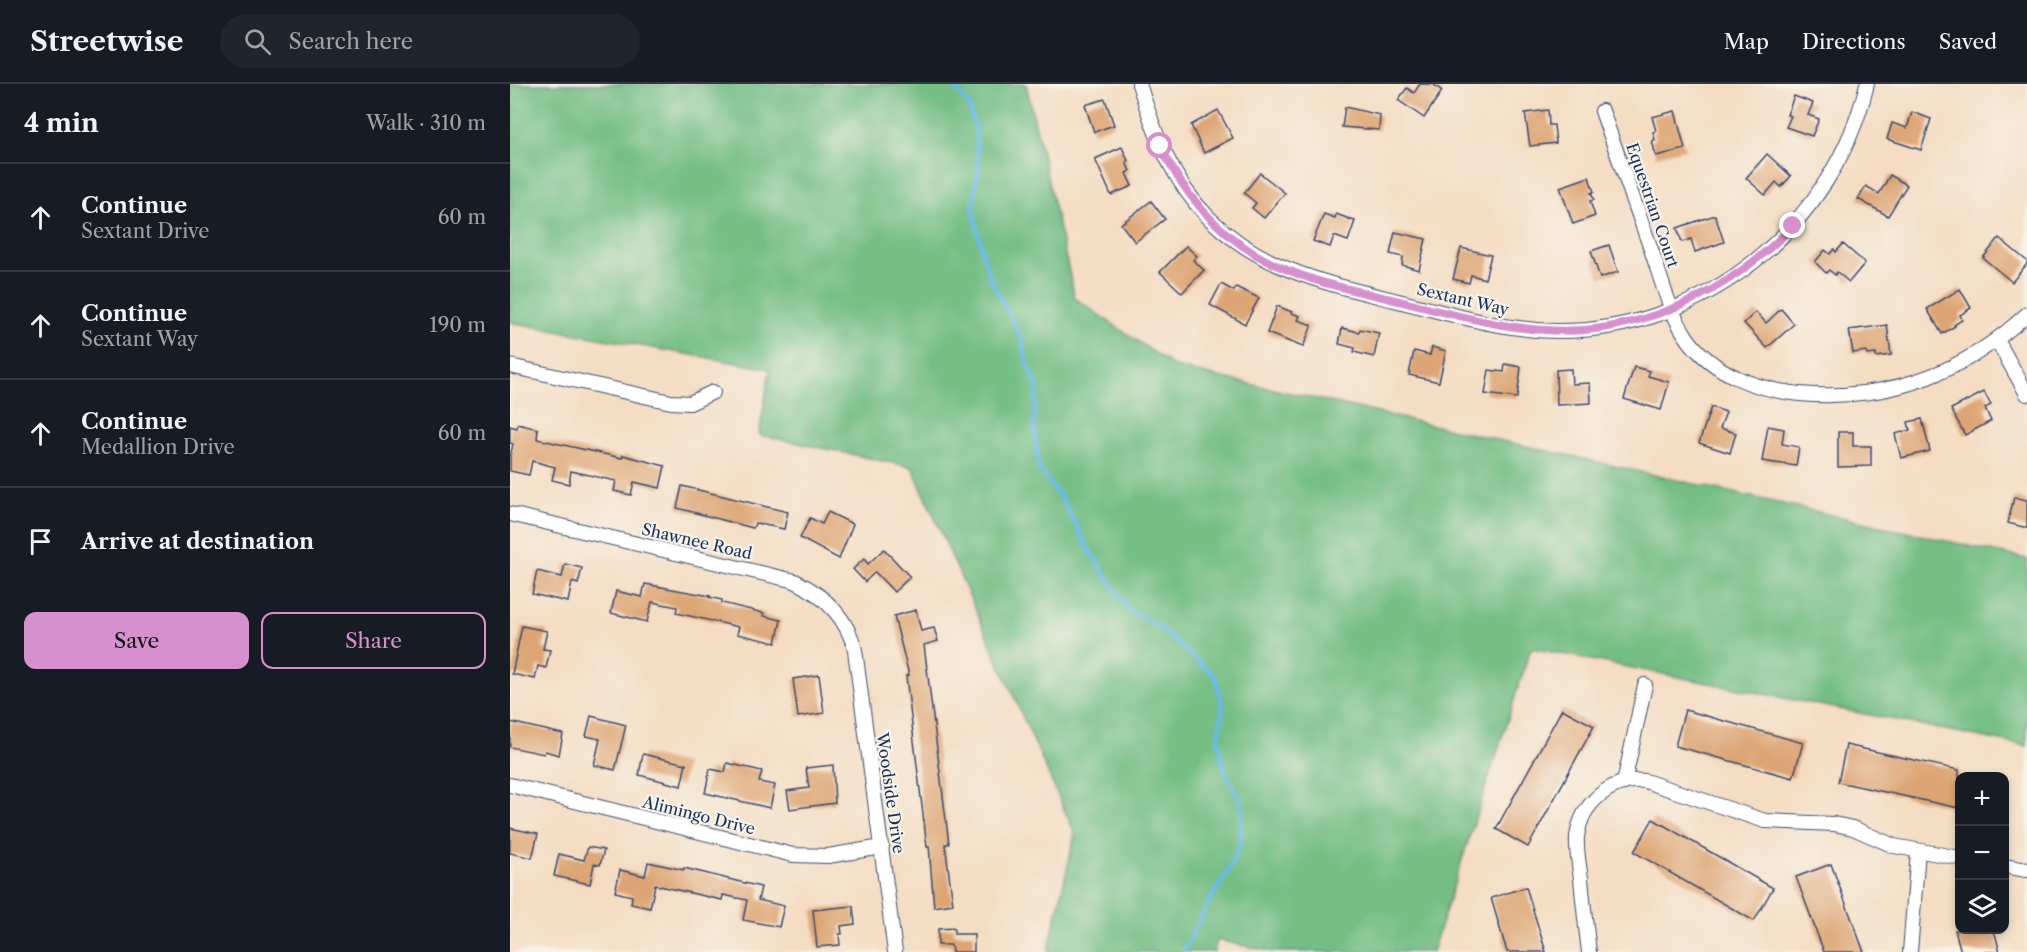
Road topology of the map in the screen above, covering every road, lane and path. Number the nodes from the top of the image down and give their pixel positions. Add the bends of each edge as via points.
1 (1139, 84) edge
2 (1867, 84) edge
3 (1602, 111) dead end
4 (1672, 309) junction
5 (2027, 314) edge
6 (1997, 340) junction
7 (510, 366) edge
8 (713, 392) dead end
9 (2027, 394) edge
10 (510, 514) edge
11 (852, 639) joint
12 (1645, 685) dead end
13 (1624, 783) junction
14 (510, 785) edge
15 (882, 847) junction
16 (1918, 851) junction
17 (1955, 857) edge
18 (2009, 867) edge
19 (2027, 870) edge
20 (895, 952) edge
21 (1589, 952) edge
22 (1910, 952) edge

1 - 4 street, Sextant Way via 1158,140 1182,184 1210,219 1253,253 1276,265 1303,276 1491,324 1536,330 1594,328
2 - 4 street, Sextant Way via 1842,153 1802,215 1752,265
3 - 4 street, Equestrian Court
4 - 6 street, Equestrian Court via 1688,339 1713,364 1744,381 1792,393 1878,391 1927,378
5 - 6 street, Equestrian Court
6 - 9 street
7 - 8 street via 671,402 690,403
10 - 11 street, Shawnee Road via 795,581 820,594 836,610
11 - 15 street, Woodside Drive
12 - 13 street
13 - 16 street via 1645,781 1764,821 1853,828 1894,846
13 - 21 street via 1606,790 1586,810 1577,837
14 - 15 street, Alimingo Drive via 793,855 828,856
15 - 20 street, Woodside Drive
16 - 17 street
16 - 22 street
18 - 19 street

